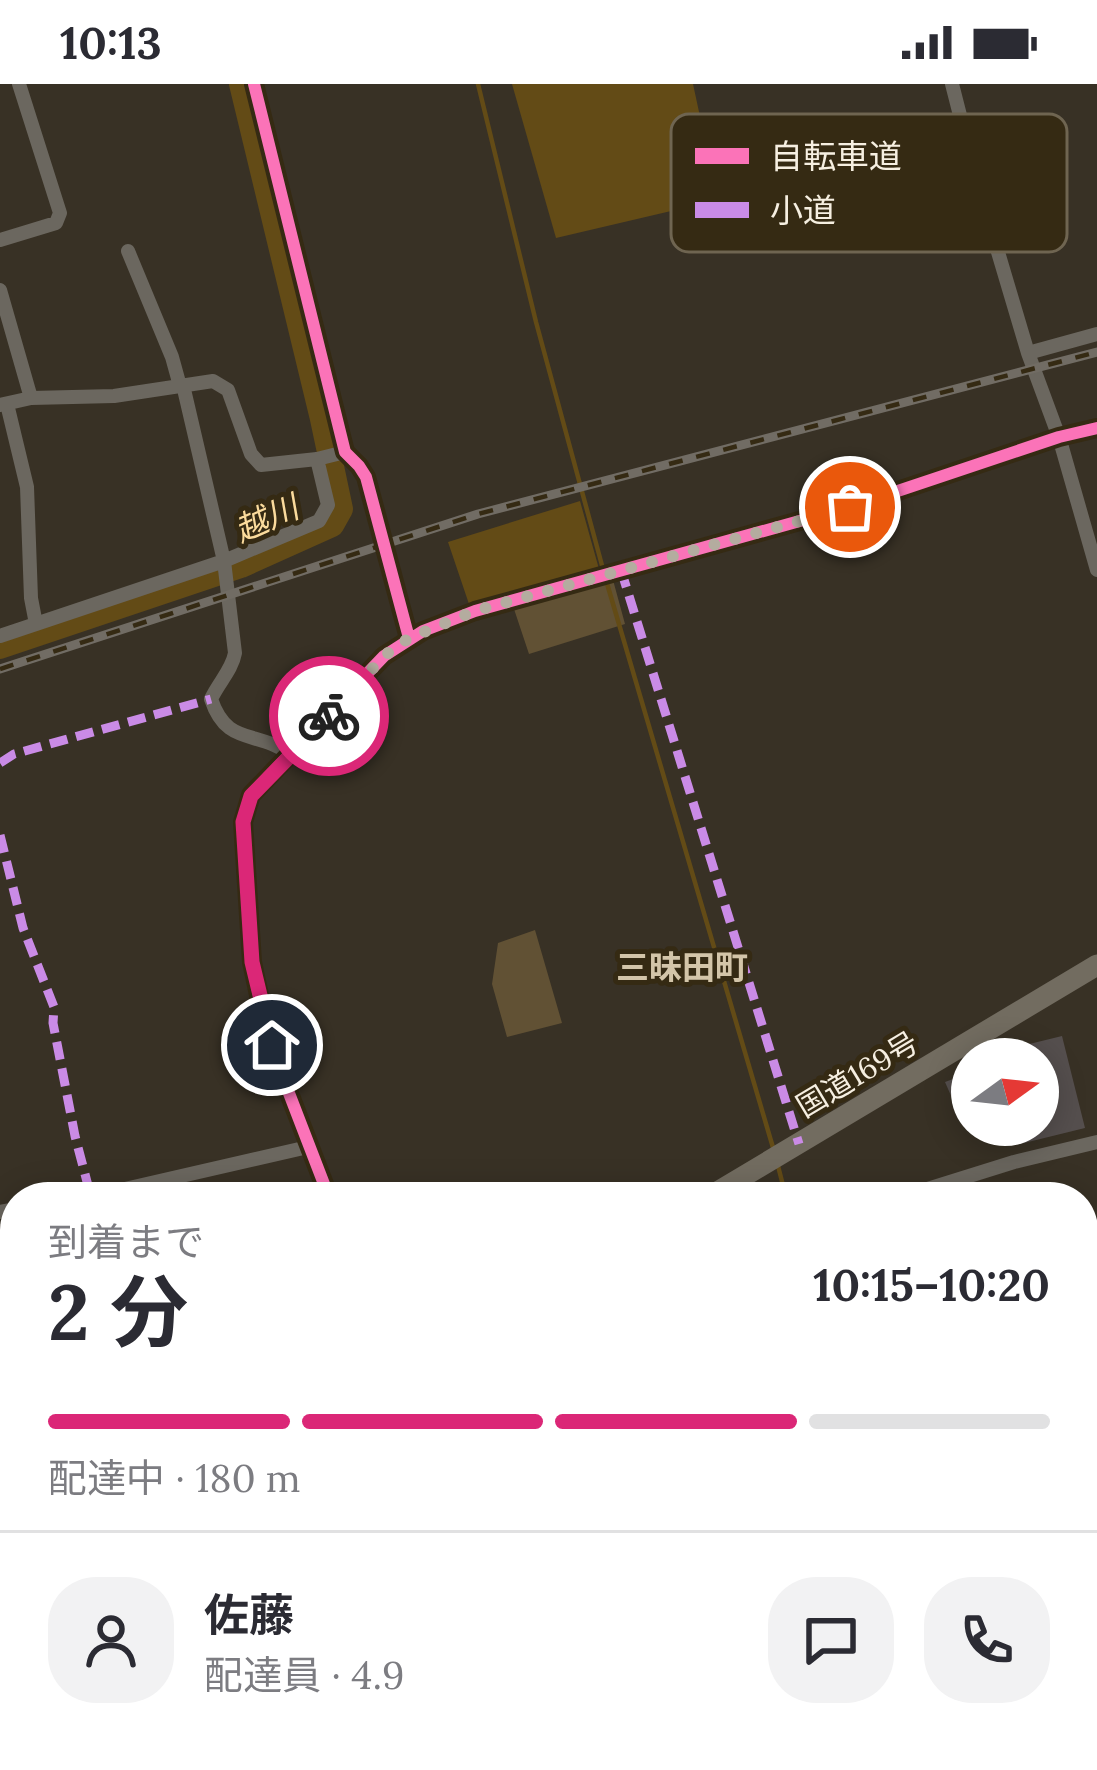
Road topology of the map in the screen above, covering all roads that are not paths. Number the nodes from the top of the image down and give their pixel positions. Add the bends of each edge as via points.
1 (19, 84) edge
2 (254, 84) edge
3 (952, 84) edge
4 (960, 114) edge
5 (0, 240) edge
6 (128, 251) dead end
7 (998, 252) edge
8 (0, 290) edge
9 (1097, 334) edge
10 (1028, 353) junction
11 (181, 385) junction
12 (32, 398) junction
13 (4, 404) edge
14 (1097, 428) edge
15 (1060, 437) junction
16 (345, 452) junction
17 (316, 459) junction
18 (224, 560) junction
19 (1097, 570) edge
20 (36, 624) junction
21 (0, 636) edge
22 (409, 638) junction
23 (292, 755) junction
24 (1097, 964) edge
25 (1097, 1142) edge
26 (308, 1147) junction
27 (155, 1182) edge
28 (323, 1182) edge
29 (734, 1182) edge
30 (950, 1182) edge

1 - 5 street via 60,213 56,223
2 - 16 street
3 - 4 street
6 - 11 street
7 - 10 street
8 - 12 street
9 - 10 street
10 - 15 street
11 - 12 street
11 - 17 street via 213,381 228,390 261,465
11 - 18 street
12 - 13 street
13 - 20 street via 27,487
14 - 15 street
15 - 19 street
15 - 22 street via 850,507 475,611
16 - 17 street
16 - 22 street via 366,477
17 - 18 street via 328,505 319,521
18 - 20 street
18 - 23 street via 235,653 212,699 217,716
20 - 21 street
22 - 23 street
23 - 26 street via 251,796 243,822 245,881 263,1014
24 - 29 highway, 国道169号
25 - 30 street
26 - 27 street
26 - 28 street

